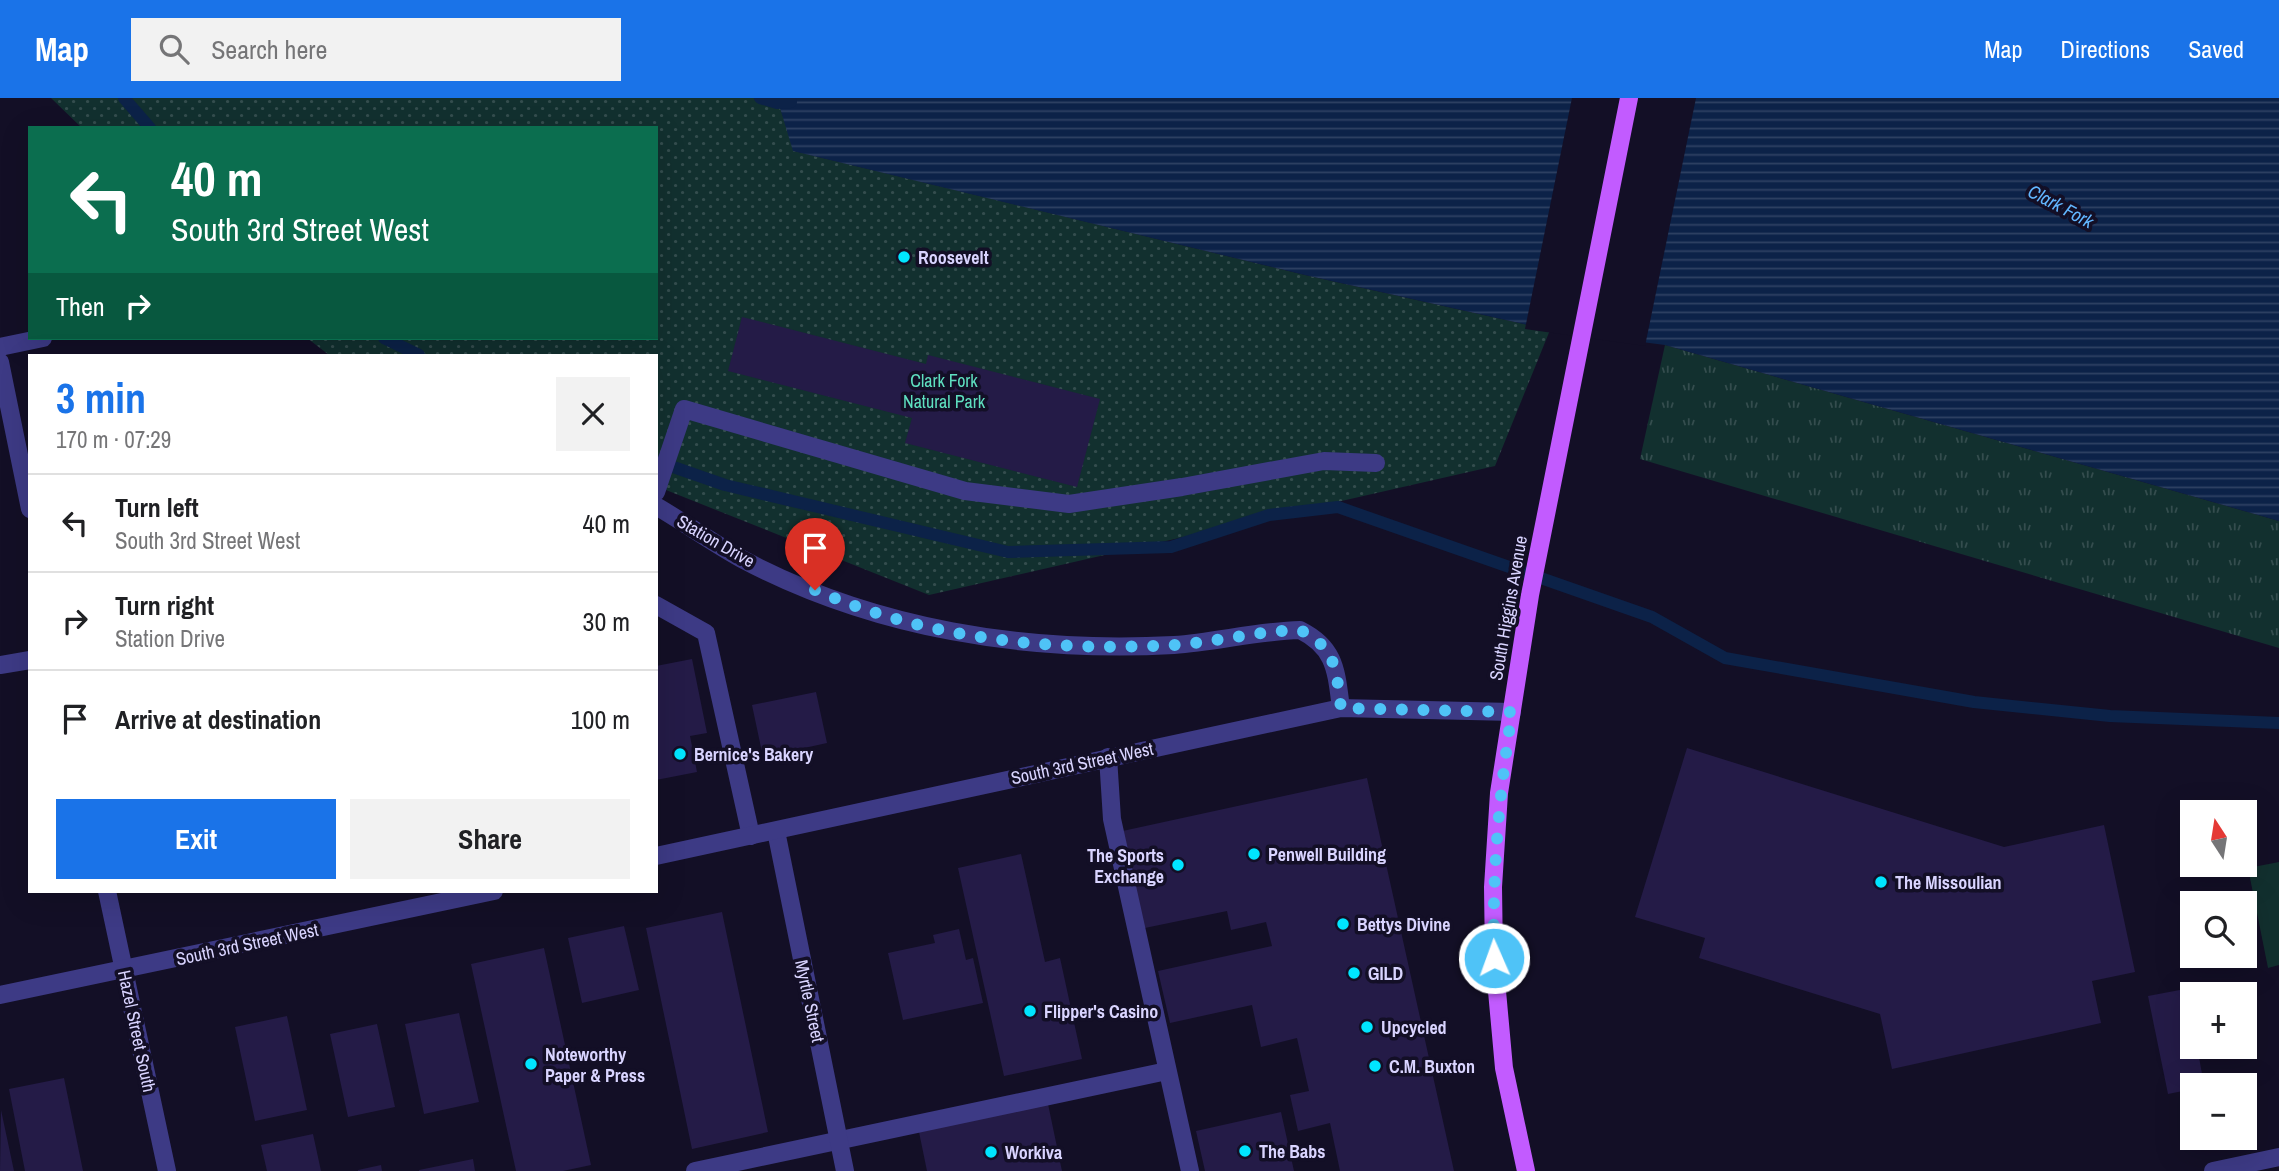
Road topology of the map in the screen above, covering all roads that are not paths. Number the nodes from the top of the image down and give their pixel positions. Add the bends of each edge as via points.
1 (1629, 98) edge
2 (33, 340) edge
3 (0, 347) edge
4 (0, 362) edge
5 (1376, 463) dead end
6 (658, 486) edge
7 (28, 499) edge
8 (658, 507) edge
9 (658, 606) edge
10 (28, 660) edge
11 (0, 665) edge
12 (1341, 708) junction
13 (1512, 712) junction
14 (1108, 757) junction
15 (776, 831) junction
16 (751, 836) junction
17 (658, 856) edge
18 (107, 893) edge
19 (485, 893) edge
20 (123, 970) junction
21 (0, 995) edge
22 (1167, 1071) junction
23 (838, 1139) junction
24 (2279, 1157) edge
25 (2254, 1167) edge
26 (167, 1171) edge
27 (695, 1171) edge
28 (845, 1171) edge
29 (1190, 1171) edge
30 (1527, 1171) edge
31 (2213, 1171) edge

1 - 13 main road, South Higgins Avenue via 1530,595
2 - 3 street
4 - 7 street
5 - 6 street via 1324,461 1069,503 965,491 684,409
8 - 12 street, Station Drive via 743,559 839,601 936,629 1039,645 1124,646 1176,645 1300,630 1329,651
9 - 16 street via 706,633
10 - 11 street
12 - 13 street, South 3rd Street West
12 - 14 street, South 3rd Street West
13 - 30 main road, South Higgins Avenue via 1497,818 1494,958 1504,1068
14 - 15 street, South 3rd Street West
14 - 22 street via 1112,820
15 - 16 street, South 3rd Street West
15 - 23 street, Myrtle Street
16 - 17 street, South 3rd Street West
18 - 20 street, Hazel Street South
19 - 20 street, South 3rd Street West
20 - 21 street, South 3rd Street West
20 - 26 street, Hazel Street South
22 - 23 street
22 - 29 street
23 - 27 street
23 - 28 street, Myrtle Street
24 - 25 street
25 - 31 street

